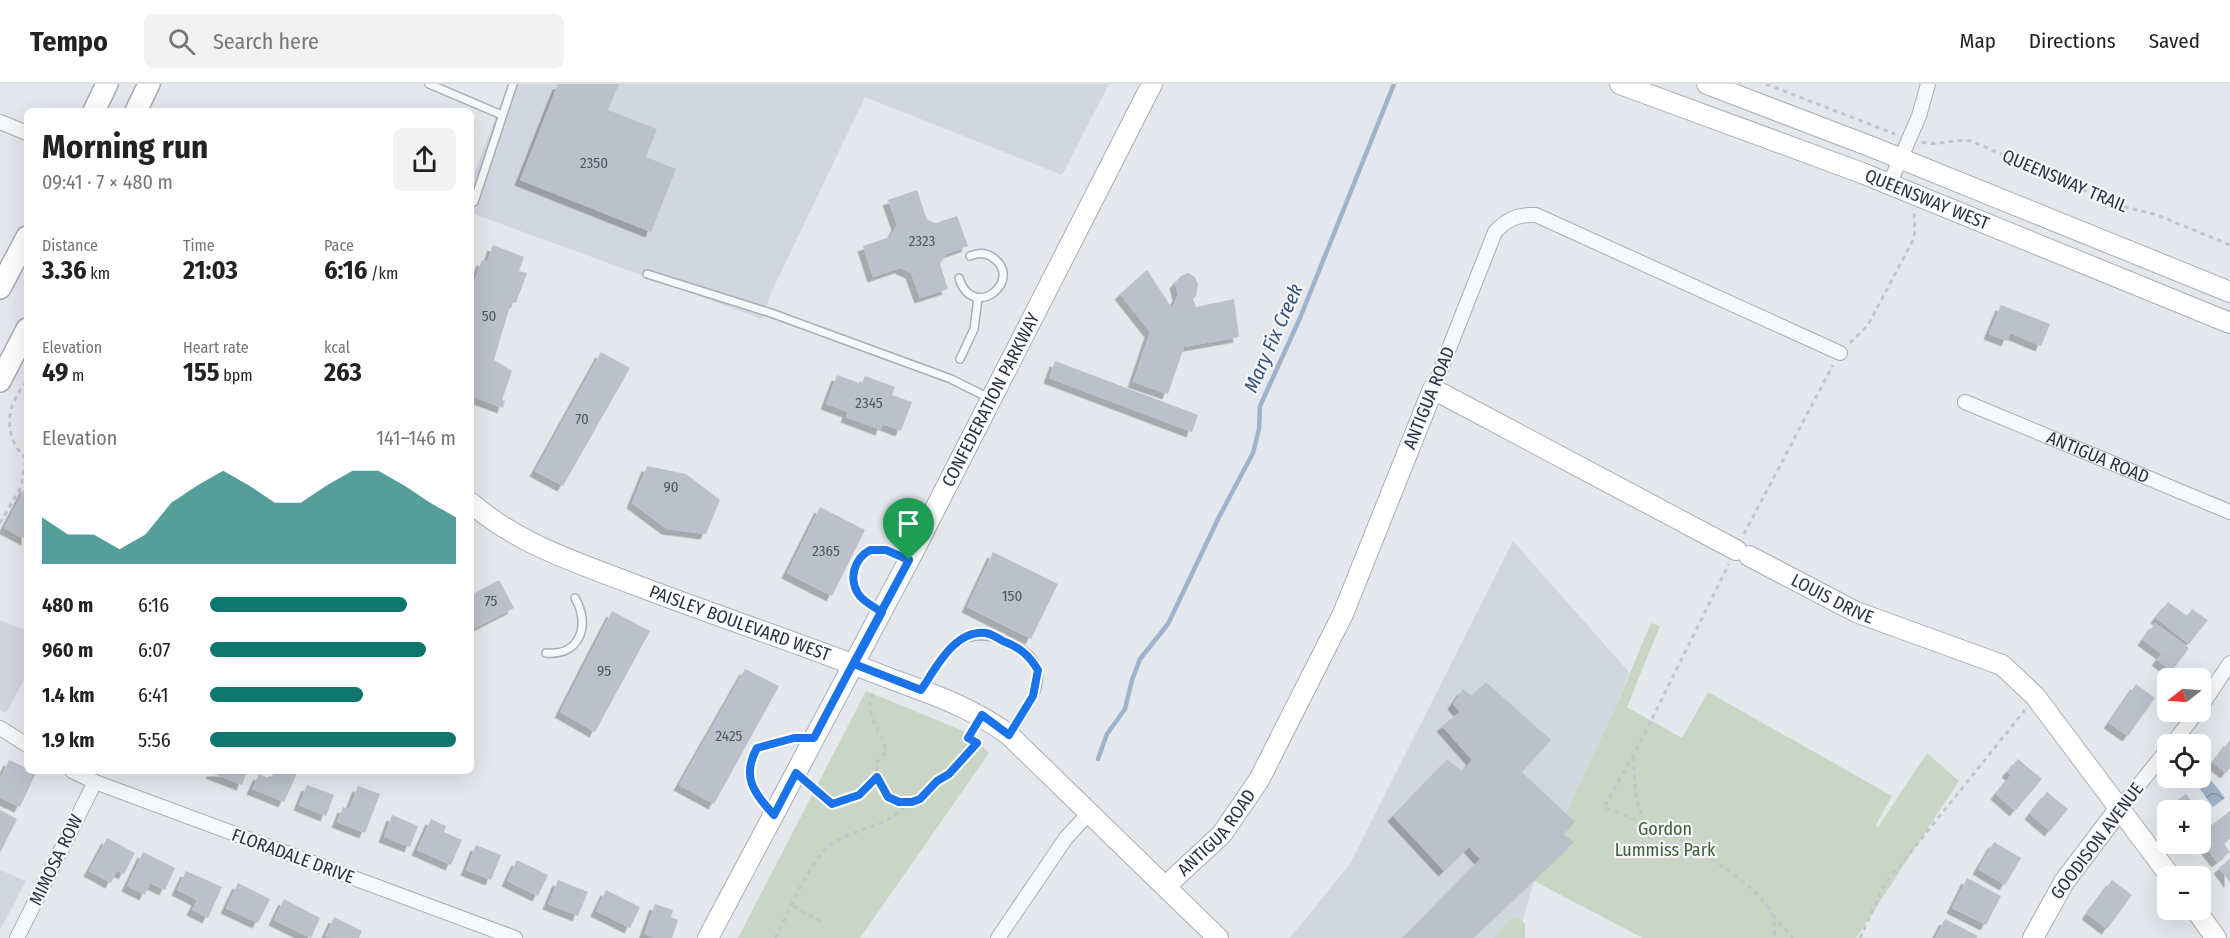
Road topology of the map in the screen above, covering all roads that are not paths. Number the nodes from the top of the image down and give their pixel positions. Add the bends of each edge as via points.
1 (107, 84) edge
2 (149, 84) edge
3 (429, 84) edge
4 (513, 84) edge
5 (1152, 84) edge
6 (1707, 84) edge
7 (1928, 84) edge
8 (1630, 85) edge
9 (95, 108) edge
10 (137, 108) edge
11 (502, 116) junction
12 (0, 122) edge
13 (24, 132) edge
14 (1902, 159) junction
15 (1889, 185) junction
16 (474, 202) dead end
17 (24, 243) edge
18 (970, 256) dead end
19 (647, 274) dead end
20 (959, 278) dead end
21 (0, 288) edge
22 (2230, 292) edge
23 (978, 298) junction
24 (2230, 323) edge
25 (24, 335) edge
26 (1840, 353) road end
27 (960, 359) dead end
28 (0, 381) edge
29 (1432, 389) junction
30 (991, 399) junction
31 (1965, 402) dead end
32 (474, 506) edge
33 (2230, 512) edge
34 (909, 560) junction
35 (575, 598) dead end
36 (882, 612) junction
37 (546, 653) dead end
38 (2230, 663) edge
39 (854, 664) junction
40 (921, 690) junction
41 (2211, 691) edge
42 (2189, 722) edge
43 (0, 729) edge
44 (2180, 734) edge
45 (1009, 735) junction
46 (814, 738) junction
47 (24, 743) edge
48 (2157, 763) edge
49 (78, 774) edge
50 (95, 782) junction
51 (2120, 808) junction
52 (1090, 812) junction
53 (774, 815) junction
54 (2163, 866) edge
55 (1166, 886) junction
56 (2203, 920) edge
57 (17, 938) edge
58 (516, 938) edge
59 (708, 938) edge
60 (999, 938) edge
61 (1218, 938) edge
62 (2032, 938) edge
63 (2216, 938) edge

1 - 9 main road
2 - 10 main road
3 - 11 lane
4 - 11 lane
5 - 30 street, CONFEDERATION PARKWAY
6 - 14 street, QUEENSWAY WEST
7 - 14 street
8 - 15 street, QUEENSWAY WEST
11 - 16 lane
12 - 13 street
14 - 15 street
14 - 22 street, QUEENSWAY WEST
15 - 24 street, QUEENSWAY WEST
17 - 21 main road
18 - 23 lane via 987,254 1002,270 998,290
19 - 30 lane via 771,313 951,379
20 - 23 lane via 965,291
23 - 27 lane via 974,329
25 - 28 main road
26 - 29 street, ANTIGUA ROAD via 1536,216 1523,214 1505,222 1495,232
29 - 51 street, LOUIS DRIVE via 1856,612 2002,665 2035,696
29 - 55 street, ANTIGUA ROAD via 1343,614 1258,780 1222,834
30 - 34 street, CONFEDERATION PARKWAY
31 - 33 street, ANTIGUA ROAD
32 - 39 street, PAISLEY BOULEVARD WEST via 492,522 553,554
34 - 36 street, CONFEDERATION PARKWAY
34 - 36 lane via 886,550 870,550 857,562 852,578 858,595
35 - 37 lane via 585,623 581,632 564,651
36 - 39 street, CONFEDERATION PARKWAY
38 - 41 street
39 - 40 street, PAISLEY BOULEVARD WEST
39 - 46 street, CONFEDERATION PARKWAY
40 - 45 street, PAISLEY BOULEVARD WEST via 982,715
40 - 45 lane via 962,639 986,633 1018,647 1038,670 1037,683
42 - 44 street
43 - 47 street
45 - 52 street, PAISLEY BOULEVARD WEST
46 - 53 street, CONFEDERATION PARKWAY
46 - 53 lane via 771,742 757,748 749,762 750,783
48 - 51 street, GOODISON AVENUE
49 - 50 street, FLORADALE DRIVE
50 - 57 street, MIMOSA ROW
50 - 58 street, FLORADALE DRIVE
51 - 54 street, LOUIS DRIVE
51 - 62 street, GOODISON AVENUE via 2064,882
52 - 55 street, PAISLEY BOULEVARD WEST
52 - 60 street via 1066,838
53 - 59 street, CONFEDERATION PARKWAY
55 - 61 street, PAISLEY BOULEVARD WEST
56 - 63 street

